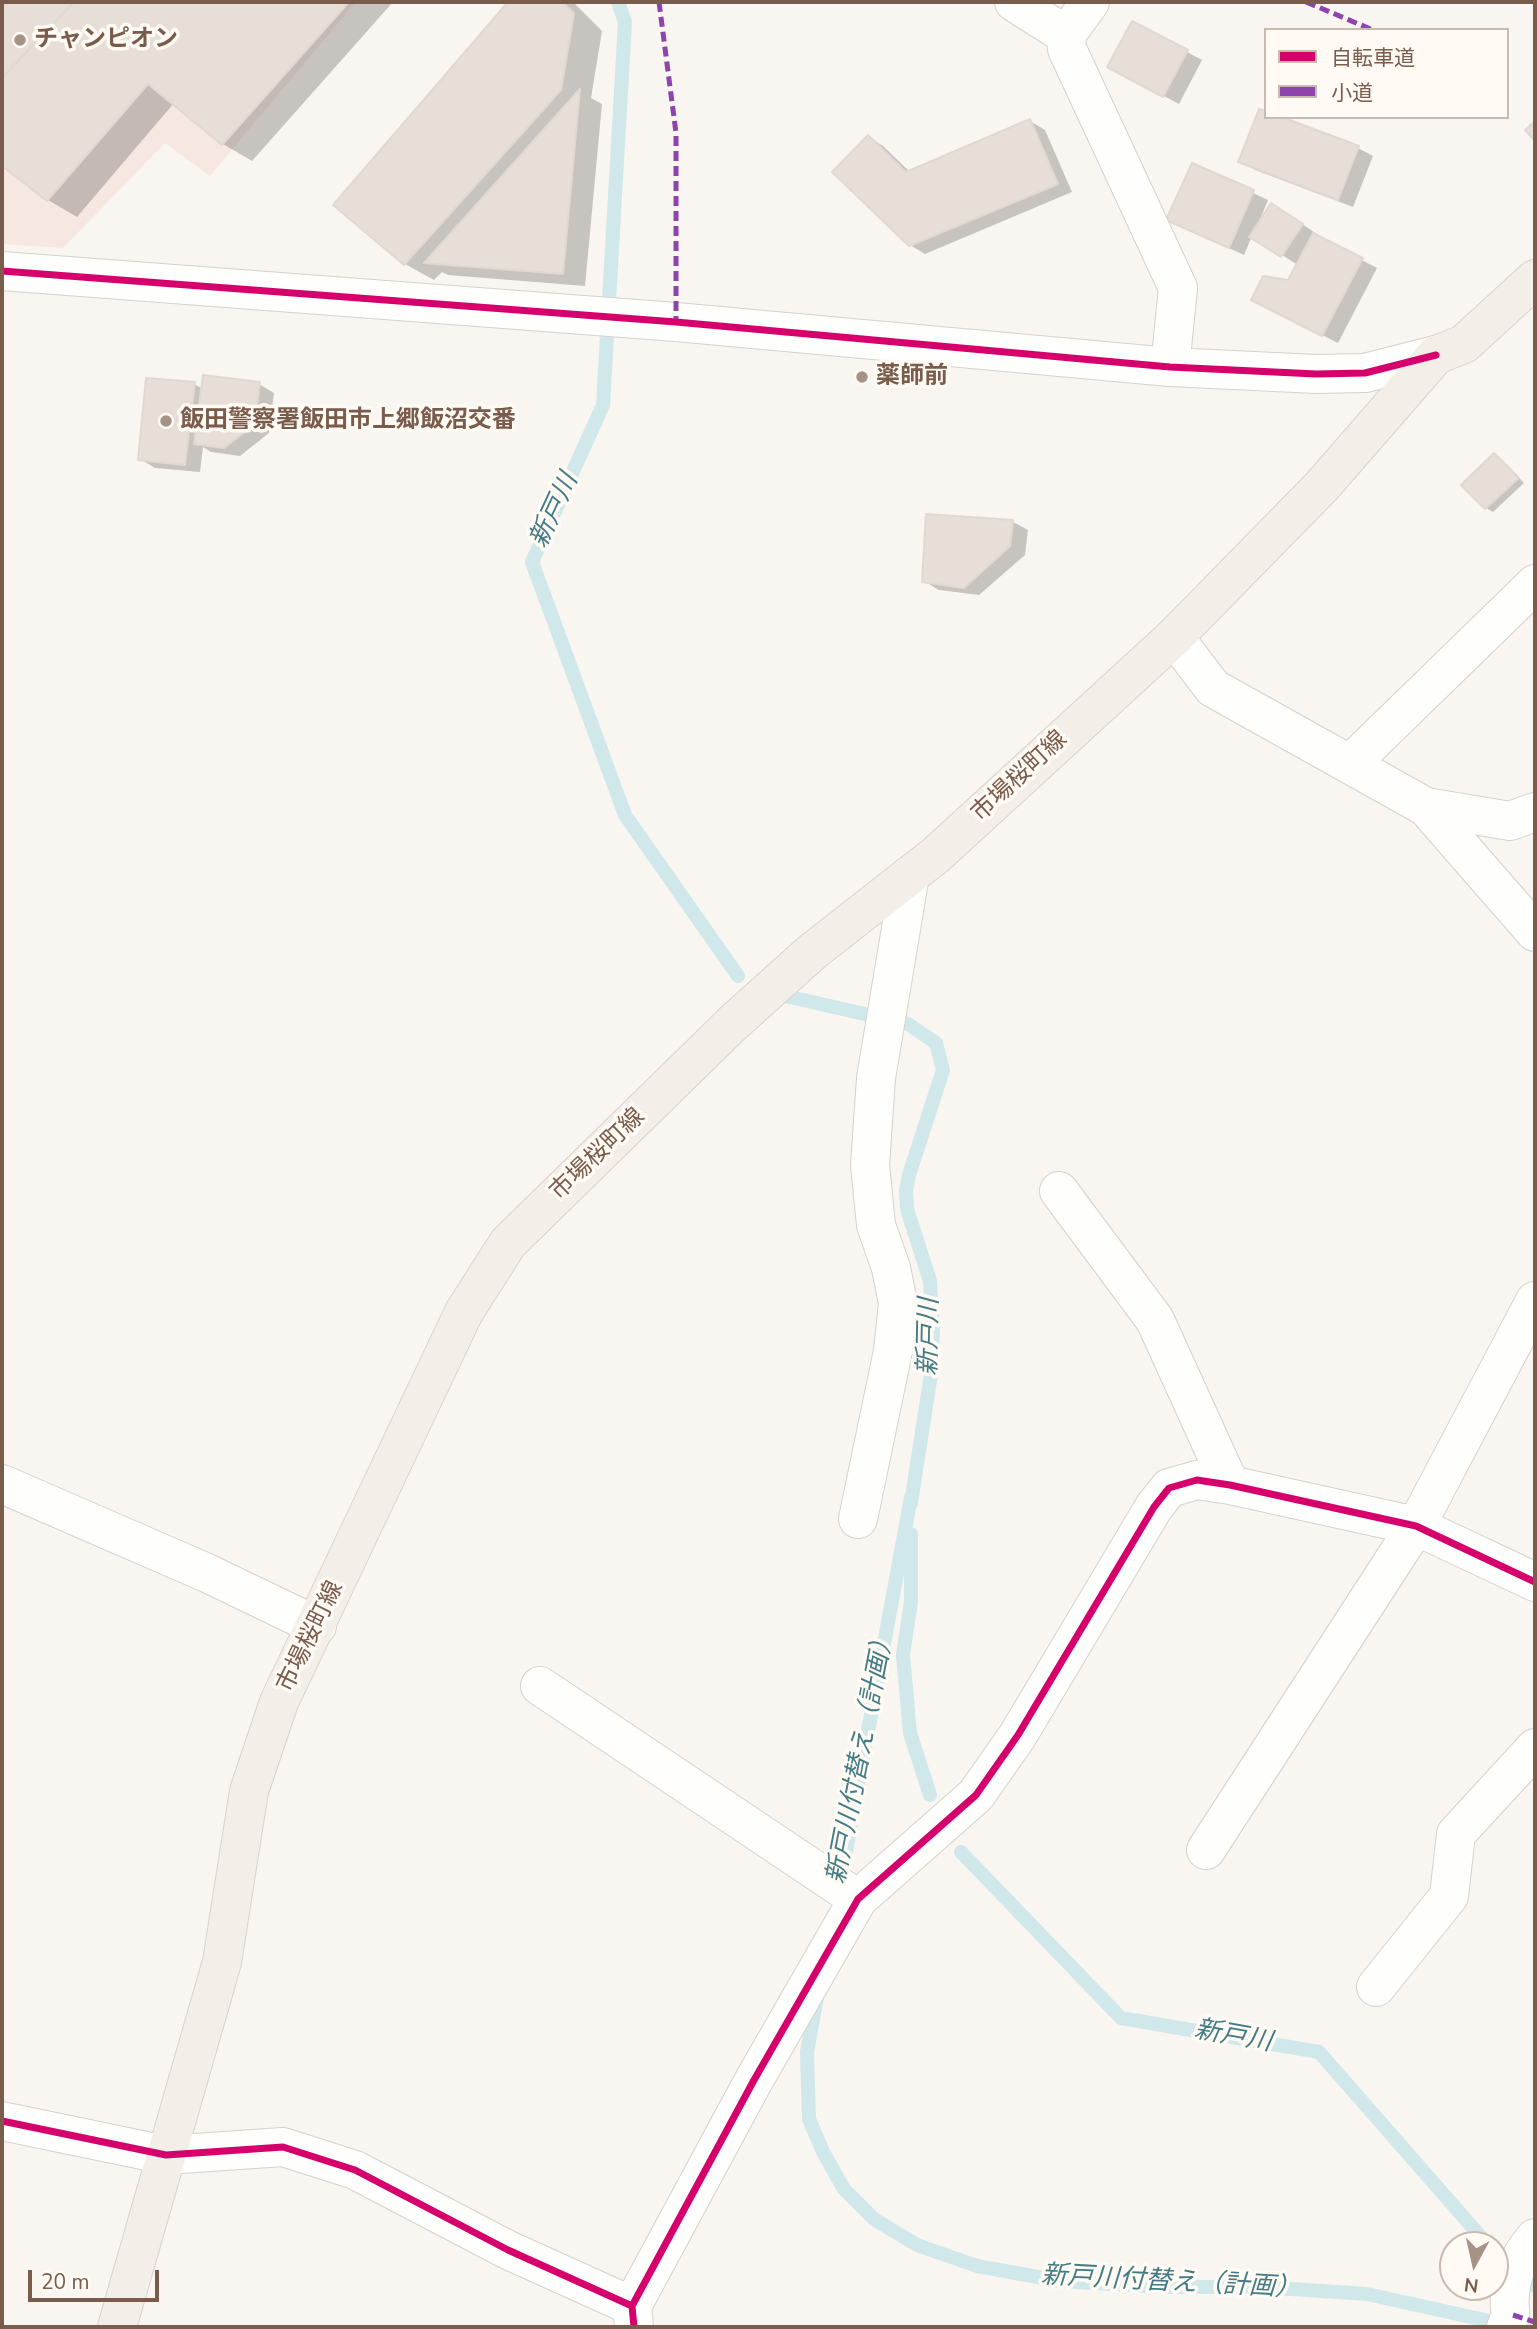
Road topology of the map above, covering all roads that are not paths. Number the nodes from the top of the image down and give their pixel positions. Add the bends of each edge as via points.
1 (1014, 2) edge
2 (1090, 2) edge
3 (1066, 35) junction
4 (2, 271) edge
5 (1535, 279) edge
6 (1436, 355) junction
7 (1170, 367) junction
8 (1535, 584) edge
9 (1174, 636) junction
10 (1350, 764) junction
11 (1426, 807) junction
12 (1535, 812) edge
13 (910, 875) junction
14 (1535, 932) edge
15 (1059, 1191) dead end
16 (1535, 1301) edge
17 (2, 1484) edge
18 (1230, 1485) junction
19 (858, 1519) dead end
20 (1416, 1526) junction
21 (1535, 1582) edge
22 (317, 1626) junction
23 (540, 1686) dead end
24 (1535, 1748) edge
25 (1206, 1850) dead end
26 (858, 1899) junction
27 (1376, 1987) dead end
28 (2, 2121) edge
29 (166, 2155) junction
30 (1528, 2246) edge
31 (1508, 2311) edge
32 (633, 2317) edge
33 (117, 2327) edge

1 - 3 street
2 - 3 street
3 - 7 street via 1067,49 1178,288
4 - 7 street
5 - 6 main road, 市場桜町線 via 1464,344
6 - 7 street via 1365,373
6 - 9 main road, 市場桜町線 via 1322,486
8 - 10 street
9 - 10 street via 1213,688
9 - 13 main road, 市場桜町線
10 - 11 street
11 - 12 street via 1510,821
11 - 14 street
13 - 19 street via 876,1077 870,1165 876,1225 898,1303 893,1351
13 - 22 main road, 市場桜町線 via 812,952 733,1023 508,1243 464,1312
15 - 18 street via 1156,1320
16 - 20 street
17 - 22 street
18 - 20 street
18 - 26 street via 1197,1480 1169,1488 1018,1735 976,1795
20 - 21 street
20 - 25 street
22 - 29 main road, 市場桜町線 via 279,1702 249,1791 222,1962
23 - 26 street
24 - 27 street via 1456,1834 1449,1896
26 - 32 street via 754,2080
28 - 29 street
29 - 32 street via 283,2147 355,2170
29 - 33 main road, 市場桜町線
30 - 31 street

